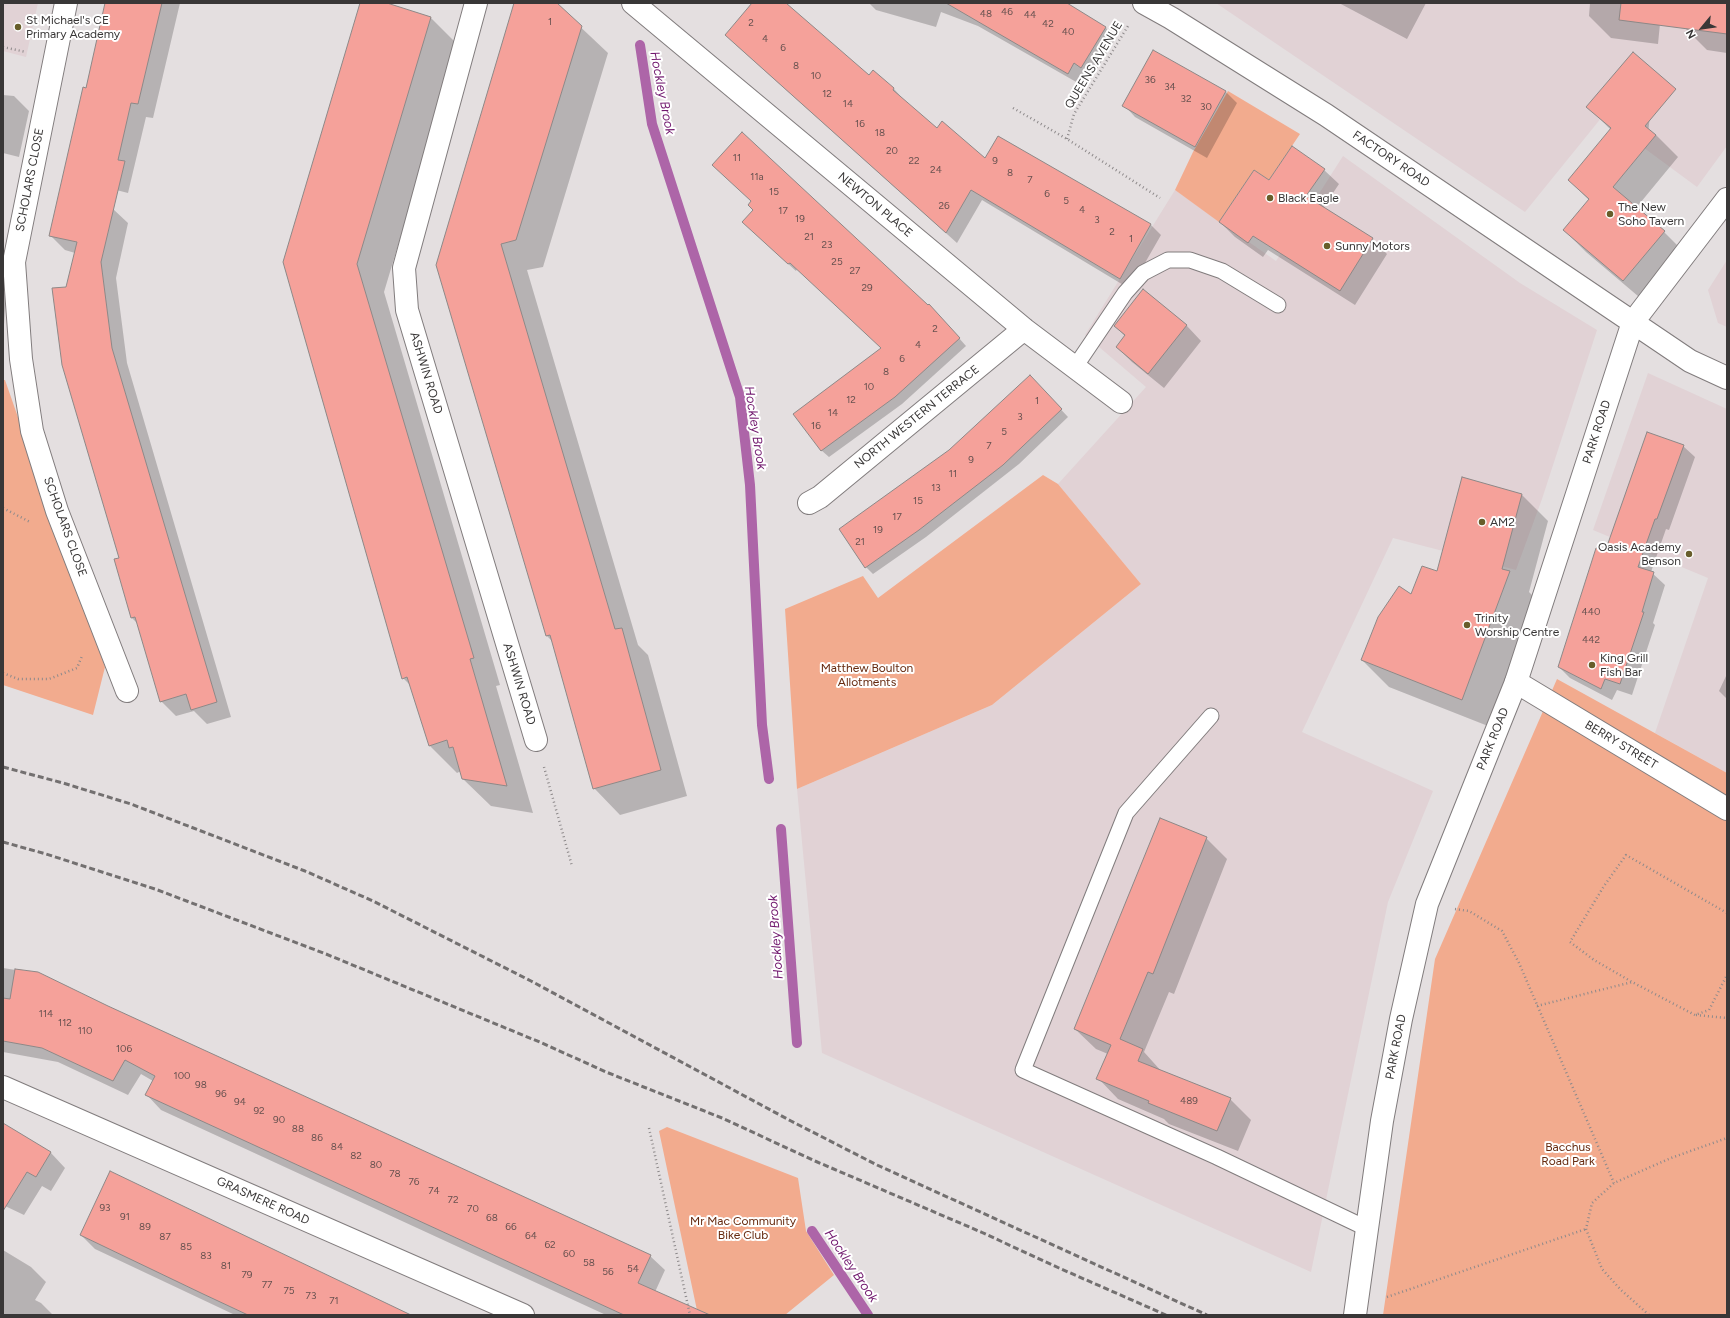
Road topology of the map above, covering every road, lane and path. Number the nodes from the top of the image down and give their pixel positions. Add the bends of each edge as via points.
1 (66, 3) edge
2 (476, 3) edge
3 (632, 3) edge
4 (1144, 3) edge
5 (1130, 23) dead end
6 (1013, 108) dead end
7 (1067, 139) junction
8 (1160, 198) dead end
9 (1727, 199) edge
10 (1278, 305) dead end
11 (1633, 322) junction
12 (1024, 329) junction
13 (12, 361) edge
14 (1075, 367) junction
15 (1727, 378) edge
16 (1121, 402) dead end
17 (809, 503) dead end
18 (85, 649) dead end
19 (3, 673) edge
20 (1516, 682) junction
21 (127, 690) dead end
22 (1211, 716) dead end
23 (536, 740) joint
24 (1727, 809) edge
25 (572, 866) dead end
26 (1427, 904) junction
27 (1727, 913) edge
28 (1727, 975) edge
29 (1632, 982) junction
30 (1537, 1006) junction
31 (1695, 1015) junction
32 (1727, 1018) edge
33 (3, 1088) edge
34 (649, 1128) dead end
35 (1727, 1138) edge
36 (1614, 1183) junction
37 (1368, 1229) junction
38 (1586, 1229) junction
39 (1356, 1311) edge
40 (523, 1315) edge
41 (690, 1315) edge
42 (1649, 1315) edge

1 - 13 street, SCHOLARS CLOSE via 14,262
2 - 23 street, ASHWIN ROAD via 404,268 407,310
3 - 12 street, NEWTON PLACE
4 - 11 street, FACTORY ROAD via 1326,115
5 - 7 path, QUEENS AVENUE via 1074,114
6 - 7 path
7 - 8 path
9 - 11 street, PARK ROAD
10 - 14 lane via 1222,271 1190,260 1168,260 1143,274 1126,293
11 - 15 street, FACTORY ROAD via 1690,361
11 - 20 street, PARK ROAD
12 - 14 street, NEWTON PLACE
12 - 17 street, NORTH WESTERN TERRACE
13 - 21 street, SCHOLARS CLOSE via 50,489
14 - 16 street, NEWTON PLACE
18 - 19 path via 77,668 49,679 18,679
20 - 24 street, BERRY STREET
20 - 26 street, PARK ROAD
22 - 37 lane via 1126,813 1023,1070 1217,1157
23 - 25 path
26 - 30 path via 1469,911 1502,931
26 - 37 street, PARK ROAD via 1401,1019 1382,1121
27 - 29 path via 1626,855 1570,942 1594,960
28 - 31 path via 1710,1010
29 - 30 path
29 - 31 path
30 - 36 path
31 - 32 path
33 - 40 street, GRASMERE ROAD
34 - 41 path
35 - 36 path via 1671,1158
36 - 38 path via 1592,1203
37 - 39 street, PARK ROAD
38 - 39 path
38 - 42 path via 1602,1269

